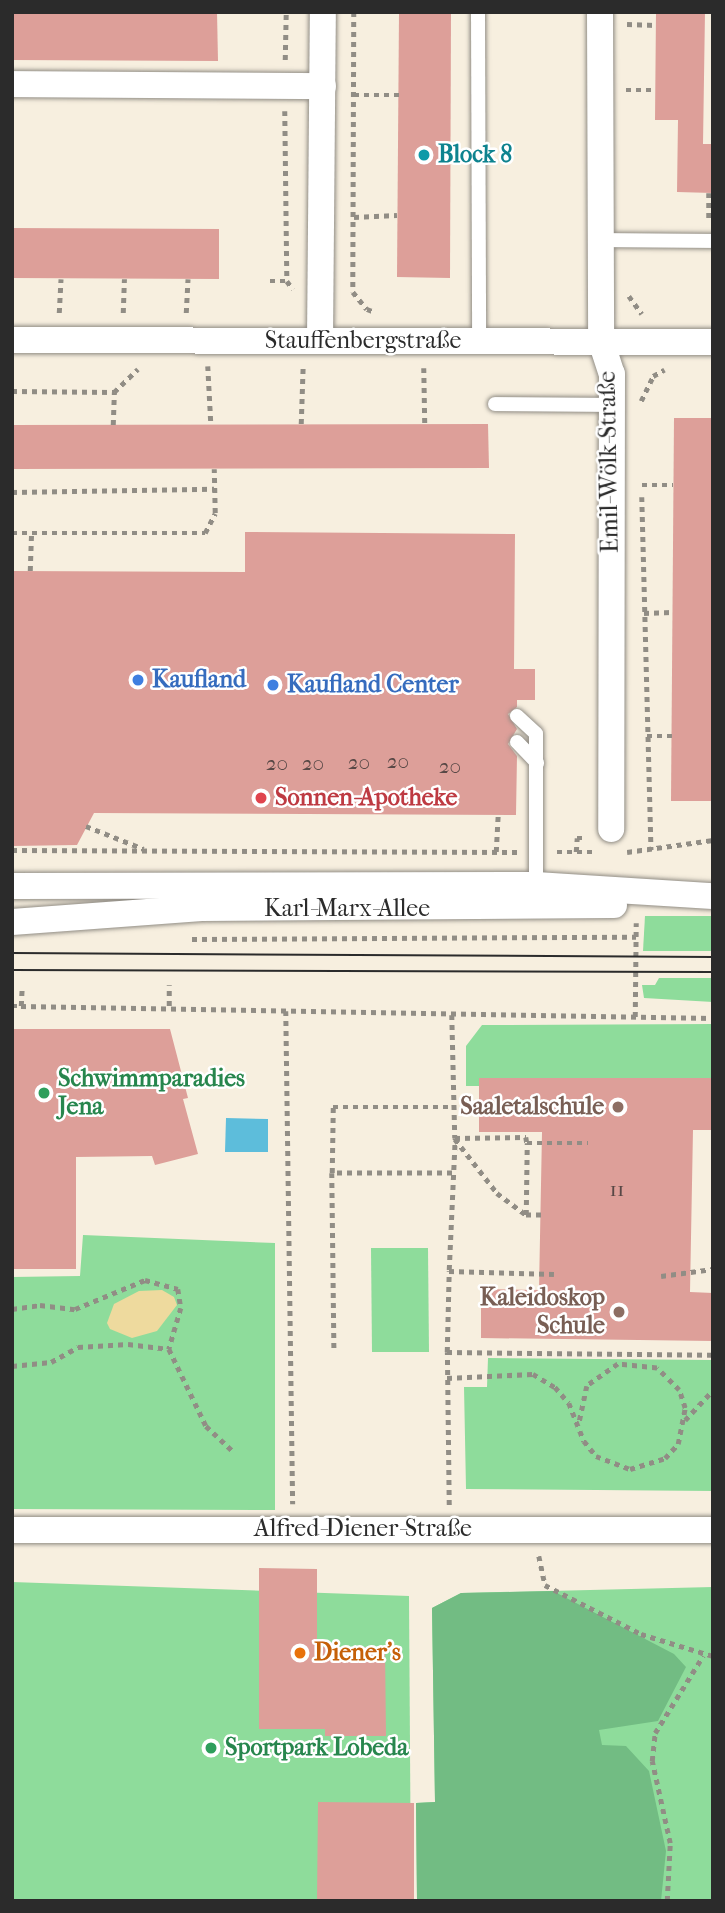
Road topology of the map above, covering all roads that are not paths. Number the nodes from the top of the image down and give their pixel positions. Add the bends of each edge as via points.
1 (323, 12) edge
2 (478, 12) edge
3 (600, 12) edge
4 (12, 84) edge
5 (323, 86) junction
6 (600, 240) junction
7 (713, 242) edge
8 (12, 340) edge
9 (320, 340) junction
10 (479, 341) junction
11 (601, 341) junction
12 (713, 342) edge
13 (495, 404) dead end
14 (612, 405) junction
15 (517, 716) dead end
16 (517, 742) dead end
17 (537, 763) junction
18 (608, 845) road end
19 (12, 886) edge
20 (682, 896) junction
21 (713, 896) edge
22 (535, 897) junction
23 (12, 922) edge
24 (12, 1530) edge
25 (713, 1530) edge

1 - 5 street
2 - 10 lane
3 - 6 street, Emil-Wölk-Straße
4 - 5 street
5 - 9 street
6 - 7 lane
6 - 11 street, Emil-Wölk-Straße
8 - 9 street, Stauffenbergstraße
9 - 10 street, Stauffenbergstraße
10 - 11 street, Stauffenbergstraße
11 - 12 street, Stauffenbergstraße
11 - 14 street, Emil-Wölk-Straße via 612,374
13 - 14 lane
14 - 18 street, Emil-Wölk-Straße
15 - 17 lane via 536,734
16 - 17 lane
17 - 22 lane
19 - 22 street, Karl-Marx-Allee
20 - 21 street, Karl-Marx-Allee
20 - 22 street, Karl-Marx-Allee
20 - 22 street, Karl-Marx-Allee via 636,904
22 - 23 street, Karl-Marx-Allee via 201,908
24 - 25 street, Alfred-Diener-Straße

